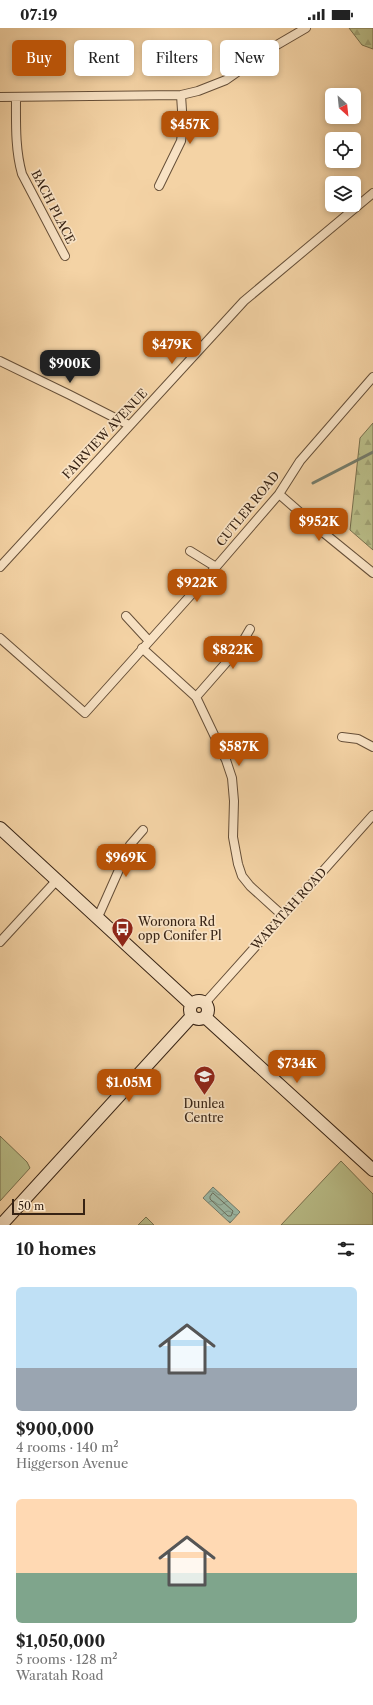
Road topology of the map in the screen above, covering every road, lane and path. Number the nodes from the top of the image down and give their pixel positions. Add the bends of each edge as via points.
1 (306, 28) edge
2 (181, 95) junction
3 (0, 97) edge
4 (16, 97) junction
5 (159, 186) dead end
6 (373, 193) edge
7 (65, 256) dead end
8 (0, 361) edge
9 (373, 377) edge
10 (129, 425) junction
11 (279, 494) junction
12 (190, 551) dead end
13 (0, 566) edge
14 (216, 567) junction
15 (373, 572) edge
16 (126, 616) dead end
17 (250, 629) dead end
18 (0, 638) edge
19 (149, 641) junction
20 (142, 648) junction
21 (196, 697) junction
22 (342, 737) dead end
23 (373, 747) edge
24 (373, 816) edge
25 (0, 828) edge
26 (143, 830) dead end
27 (57, 880) junction
28 (282, 915) junction
29 (98, 917) junction
30 (0, 942) edge
31 (205, 1003) junction
32 (192, 1010) junction
33 (205, 1017) junction
34 (373, 1170) edge
35 (1, 1225) edge

1 - 2 street via 270,49 226,80
2 - 4 street
2 - 5 street via 184,126 181,141
3 - 4 street
4 - 7 street, BACH PLACE via 17,139 22,174
6 - 10 street, FAIRVIEW AVENUE via 244,301
8 - 10 street
9 - 11 street, CUTLER ROAD via 300,461
10 - 13 street, FAIRVIEW AVENUE
11 - 14 street, CUTLER ROAD
11 - 15 street via 318,529
12 - 14 street
14 - 19 street, CUTLER ROAD
16 - 19 street
17 - 21 street via 239,648
18 - 20 street, CUTLER ROAD via 86,713
19 - 20 street, CUTLER ROAD
20 - 21 street
21 - 28 street via 232,778 233,837 240,870 250,886
22 - 23 street via 358,739
24 - 28 street, WARATAH ROAD
25 - 27 street
26 - 29 street via 130,845
27 - 29 street
27 - 30 street
28 - 31 street, WARATAH ROAD
29 - 32 street
31 - 32 street via 200,1001
31 - 33 street via 208,1011
32 - 33 street via 197,1019
32 - 35 street
33 - 34 street

